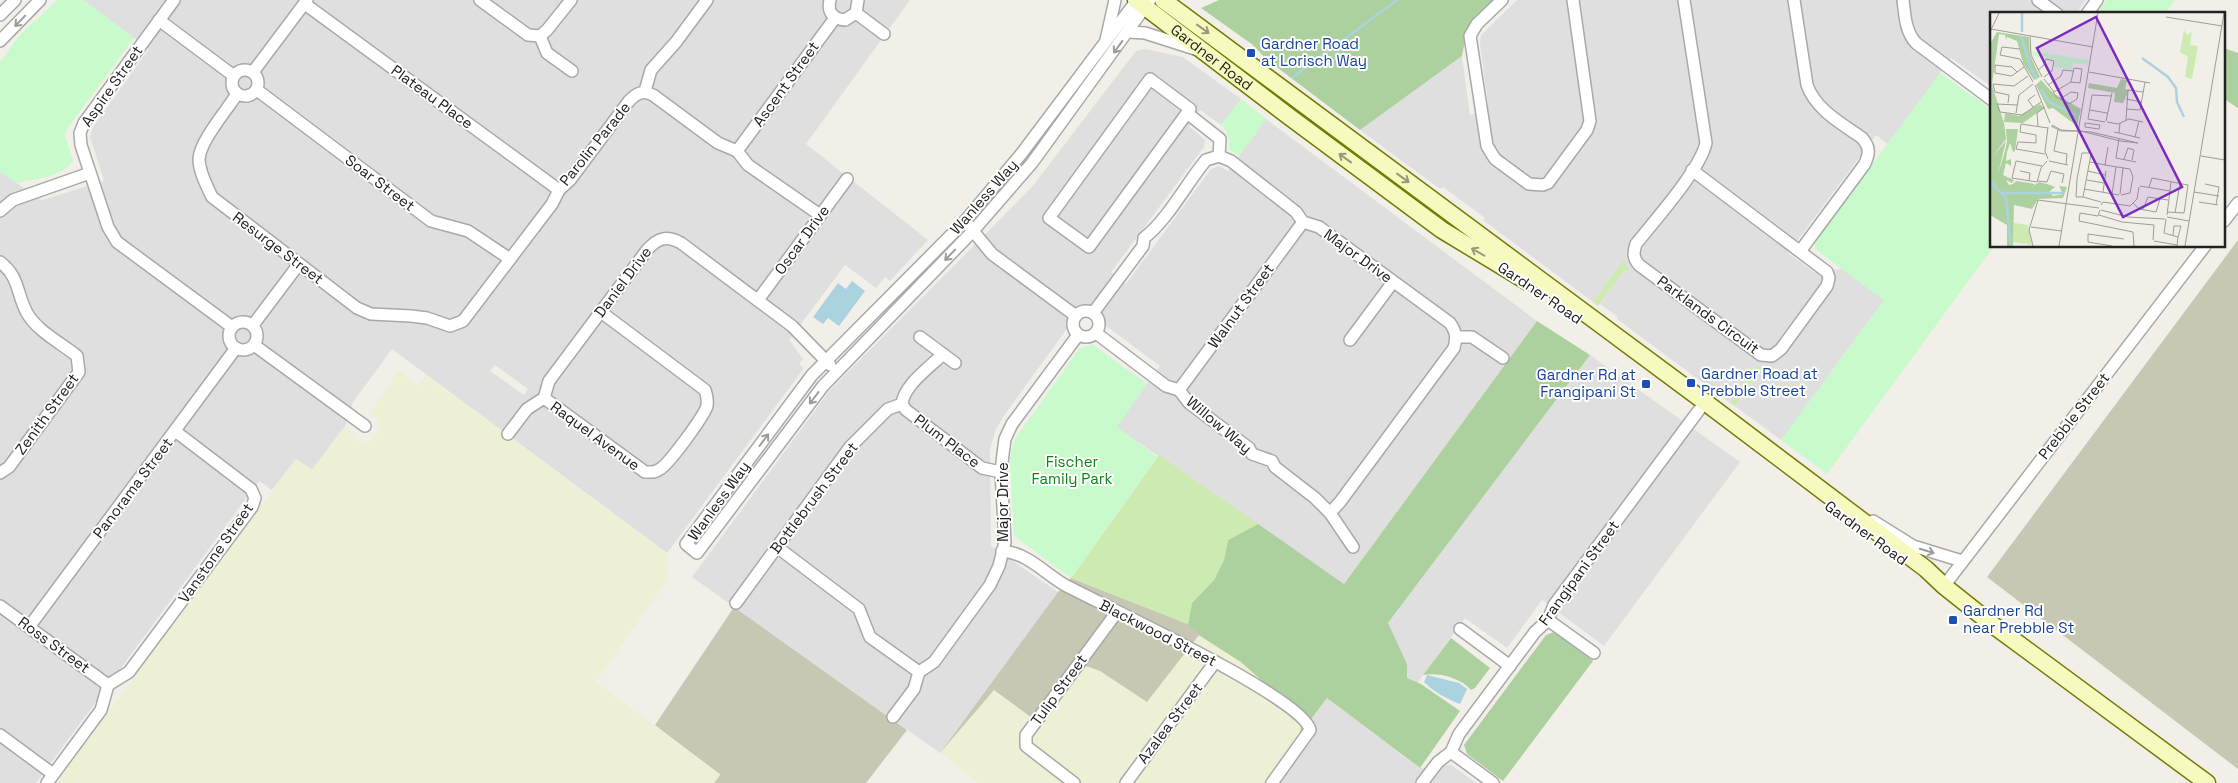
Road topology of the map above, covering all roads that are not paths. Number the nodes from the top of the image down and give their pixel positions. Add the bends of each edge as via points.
1 (15, 0) edge
2 (40, 0) edge
3 (174, 0) edge
4 (480, 0) edge
5 (571, 0) edge
6 (707, 0) edge
7 (830, 0) edge
8 (858, 0) edge
9 (1115, 0) edge
10 (1163, 0) edge
11 (1177, 0) edge
12 (1502, 0) edge
13 (1573, 0) edge
14 (1684, 0) edge
15 (1794, 0) edge
16 (1903, 0) edge
17 (2038, 0) edge
18 (2097, 0) edge
19 (1141, 1) edge
20 (306, 2) edge
21 (2054, 12) edge
22 (2088, 12) edge
23 (856, 13) junction
24 (0, 15) edge
25 (1184, 15) junction
26 (835, 18) junction
27 (159, 20) junction
28 (1129, 32) junction
29 (884, 34) dead end
30 (540, 36) junction
31 (0, 41) edge
32 (1105, 44) junction
33 (1207, 52) junction
34 (572, 71) dead end
35 (253, 72) junction
36 (234, 76) junction
37 (257, 90) junction
38 (645, 91) junction
39 (237, 94) junction
40 (1990, 98) edge
41 (1187, 113) junction
42 (737, 151) junction
43 (1219, 156) junction
44 (1692, 170) junction
45 (90, 173) junction
46 (847, 179) dead end
47 (559, 190) junction
48 (2238, 203) edge
49 (0, 211) edge
50 (820, 216) junction
51 (2226, 218) edge
52 (965, 221) junction
53 (1303, 222) junction
54 (973, 231) junction
55 (2203, 248) edge
56 (1800, 250) junction
57 (510, 259) junction
58 (0, 262) edge
59 (300, 264) junction
60 (1393, 282) junction
61 (758, 300) junction
62 (601, 312) junction
63 (1093, 313) junction
64 (1076, 316) junction
65 (253, 325) junction
66 (455, 325) joint
67 (232, 327) junction
68 (1096, 332) junction
69 (1078, 334) junction
70 (920, 337) dead end
71 (1457, 337) junction
72 (1350, 340) dead end
73 (254, 345) junction
74 (236, 348) junction
75 (943, 354) junction
76 (1504, 358) dead end
77 (826, 361) junction
78 (955, 363) dead end
79 (837, 371) junction
80 (1179, 390) junction
81 (544, 398) junction
82 (902, 404) junction
83 (1700, 410) junction
84 (365, 426) dead end
85 (175, 431) junction
86 (508, 434) dead end
87 (1001, 472) junction
88 (0, 473) edge
89 (1330, 513) junction
90 (1853, 514) junction
91 (777, 547) junction
92 (1353, 547) dead end
93 (1002, 551) junction
94 (1962, 561) junction
95 (1944, 586) junction
96 (736, 603) dead end
97 (0, 606) edge
98 (1117, 612) junction
99 (1548, 620) junction
100 (29, 627) junction
101 (1460, 629) dead end
102 (1594, 653) dead end
103 (1215, 662) junction
104 (1510, 666) junction
105 (919, 672) junction
106 (108, 685) junction
107 (893, 717) dead end
108 (0, 735) edge
109 (1451, 752) junction
110 (50, 779) edge
111 (1074, 783) edge
112 (1126, 783) edge
113 (1272, 783) edge
114 (1422, 783) edge
115 (1493, 783) edge
116 (2207, 783) edge

1 - 24 street
2 -> 31 street
3 - 27 street, Aspire Street
4 - 30 street via 528,35
5 - 30 street
6 - 38 street via 651,70
7 - 26 street via 829,9
8 - 23 street
9 - 32 street
10 - 25 street, Gardner Road
11 - 25 street
12 - 13 street via 1477,24 1470,36 1487,146 1495,159 1536,186 1548,182 1587,130 1590,121
14 - 44 street, Parklands Circuit via 1706,143
15 - 56 street via 1811,97 1862,138 1869,153 1864,165
16 - 40 street via 1907,28 1916,43
17 - 21 street
18 - 22 street
19 - 28 street, Wanless Way
19 - 32 street, Wanless Way
19 - 33 street, Gardner Road
20 - 35 street
20 - 47 street, Plateau Place
23 - 26 street via 845,20
23 - 29 street
25 -> 90 street, Gardner Road
26 - 42 street, Ascent Street
27 - 36 street
27 - 45 street, Aspire Street via 84,122 80,133 81,145
28 - 33 street via 1145,32
28 -> 54 street, Wanless Way via 1032,162
30 - 34 street via 547,52
32 - 52 street, Wanless Way via 1022,153
83 -> 33 street, Gardner Road via 1520,276 1442,230
35 - 36 street via 243,70
35 - 37 street via 259,80
36 - 39 street via 232,85
37 - 39 street via 250,96
37 - 57 street, Soar Street via 431,221 468,230
38 - 42 street, Parolin Parade via 718,143
38 - 47 street, Parolin Parade via 629,101
39 - 59 street, Resurge Street via 204,145 199,159 203,177 212,197
41 - 41 street via 1089,247 1049,218 1150,79 1190,109
41 - 43 street via 1220,139
42 - 50 street, Parolin Parade via 748,165
43 - 53 street, Major Drive via 1231,161 1289,206
43 - 63 street via 1206,160 1158,227 1144,238 1143,246
44 - 56 street, Parklands Circuit
44 - 56 street, Parklands Circuit via 1636,244 1634,258 1639,265 1761,354 1777,353 1829,283 1824,267
45 - 49 street via 13,200
45 - 67 street, Aspire Street via 108,227 117,242
46 - 50 street, Oscar Drive
47 - 57 street, Parolin Parade
48 - 51 street
50 - 61 street, Oscar Drive
52 - 54 street
52 - 77 street, Wanless Way
53 - 60 street, Major Drive via 1319,227
53 - 80 street, Walnut Street
54 - 64 street via 992,254
54 -> 79 street, Wanless Way
55 - 94 street, Prebble Street
57 - 66 street, Parolin Parade via 463,321
58 - 88 street, Zenith Street via 16,279 26,312 34,324 77,356 80,363 79,372 9,467
59 - 65 street
59 - 66 street, Resurge Street via 357,308 377,315 427,318 444,325
60 - 71 street, Major Drive via 1450,323
60 - 72 street
61 - 62 street, Daniel Drive via 681,243 662,238 647,250
61 - 77 street, Daniel Drive via 792,326
62 - 81 street, Daniel Drive via 549,380
62 - 81 street, Raquel Avenue via 705,390 707,408 702,416 669,462 653,473 645,472
63 - 64 street via 1086,311
63 - 68 street via 1099,322
64 - 69 street via 1073,324
65 - 67 street via 242,322
65 - 73 street via 258,335
67 - 74 street via 230,340
68 - 69 street via 1085,338
68 - 80 street, Willow Way via 1166,386
69 - 87 street, Major Drive via 1012,424
70 - 75 street
71 - 76 street via 1472,337
71 - 89 street via 1454,348
73 - 74 street via 245,350
73 - 84 street
74 - 85 street, Panorama Street
75 - 78 street
75 - 82 street, Plum Place via 908,389
77 - 79 street, Daniel Drive
79 -> 77 street, Wanless Way via 697,553 686,544 812,375
80 - 89 street, Willow Way via 1189,402 1249,448 1252,454 1272,461
81 - 86 street via 527,409
82 - 87 street, Plum Place via 982,468
82 - 91 street, Bottlebrush Street via 888,409 850,447
83 - 95 street, Gardner Road via 1925,576
83 - 99 street, Frangipani Street via 1554,605
85 - 100 street, Panorama Street
85 - 106 street, Vanstone Street via 251,489 255,498 252,508 129,672
87 - 93 street, Major Drive via 1005,542
89 - 92 street, Willow Way
90 -> 94 street via 1877,523 1913,546
90 - 95 street, Gardner Road
91 - 96 street, Bottlebrush Street
91 - 105 street via 859,609 870,637
93 - 98 street, Blackwood Street via 1023,556 1063,584
93 - 105 street, Major Drive via 990,585 934,662
94 - 95 street, Prebble Street
95 - 116 street, Gardner Road
97 - 100 street, Ross Street
98 - 103 street, Blackwood Street
98 - 111 street, Tulip Street via 1026,735 1026,746
99 - 102 street
99 - 104 street, Frangipani Street via 1534,632
100 - 106 street, Ross Street
101 - 104 street
103 - 112 street, Azalea Street
103 - 113 street, Blackwood Street via 1293,709 1309,725 1308,735
104 - 109 street, Frangipani Street via 1460,734
105 - 107 street, Major Drive via 914,689
106 - 110 street via 101,710
108 - 110 street
109 - 114 street, Frangipani Street via 1438,762
109 - 115 street

